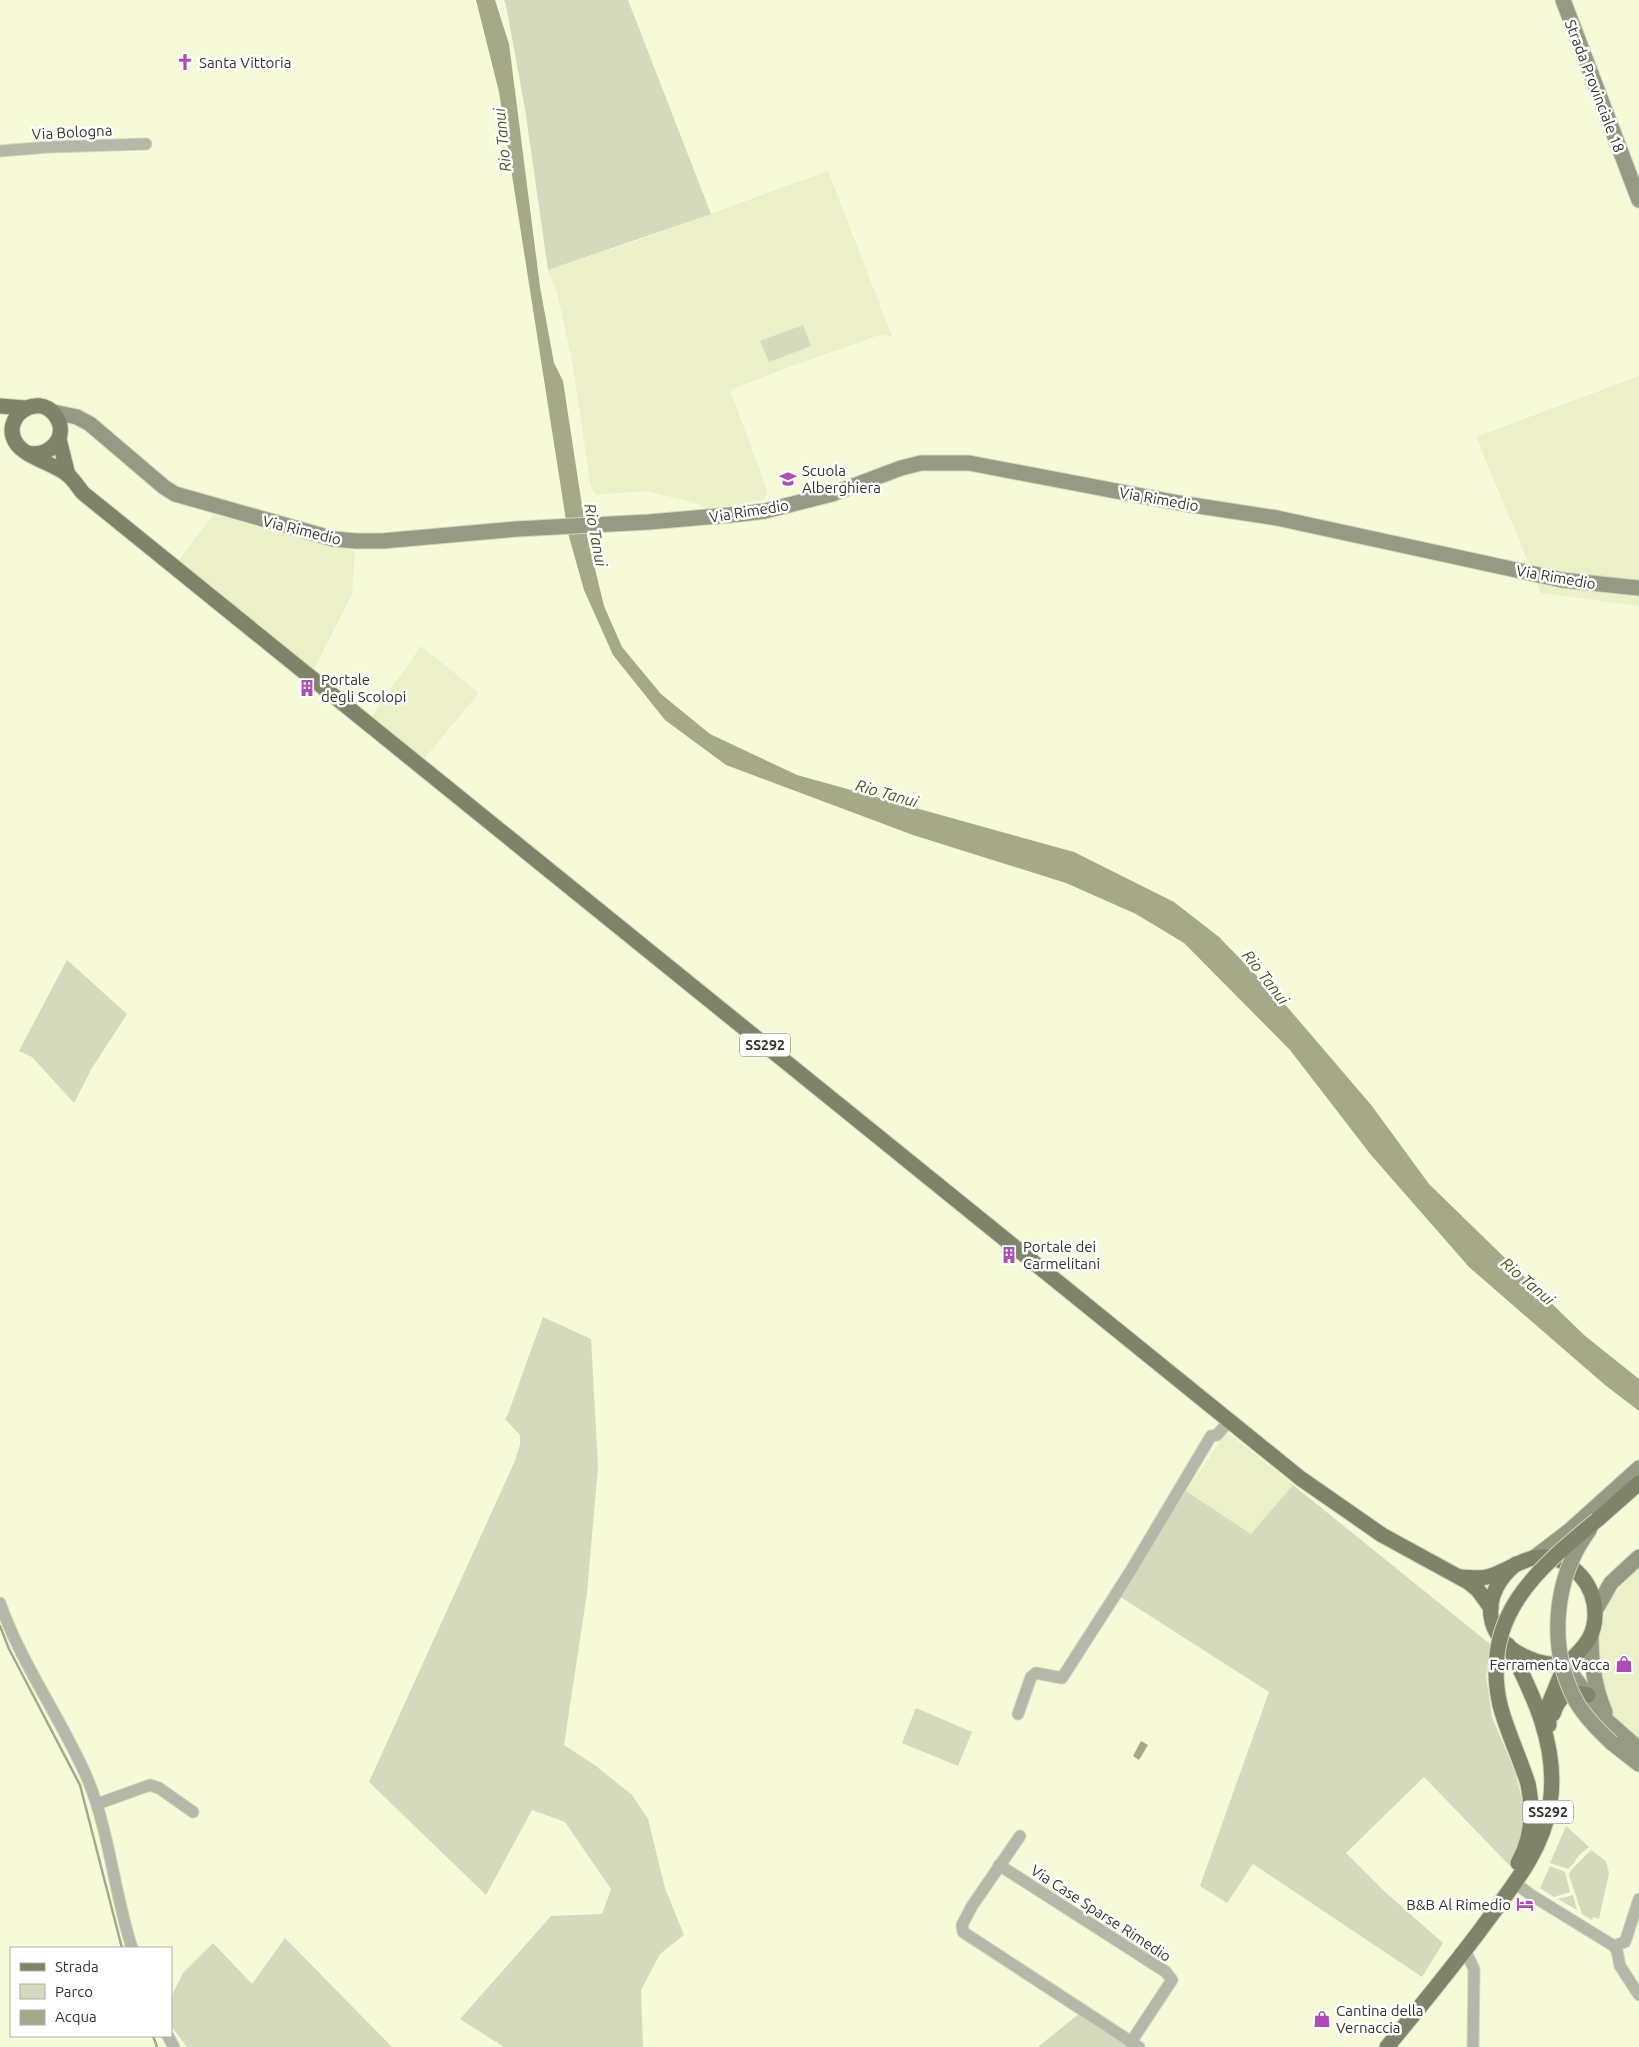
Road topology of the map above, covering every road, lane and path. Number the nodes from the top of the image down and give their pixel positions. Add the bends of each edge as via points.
1 (1562, 0) edge
2 (146, 144) dead end
3 (0, 151) edge
4 (1639, 200) edge
5 (0, 406) edge
6 (25, 408) junction
7 (53, 412) junction
8 (84, 422) junction
9 (0, 426) edge
10 (59, 433) junction
11 (13, 435) junction
12 (28, 453) junction
13 (68, 475) junction
14 (1639, 588) edge
15 (1229, 1421) junction
16 (1639, 1468) edge
17 (1639, 1483) edge
18 (1597, 1520) junction
19 (1639, 1557) edge
20 (1535, 1558) junction
21 (1516, 1564) junction
22 (1460, 1577) junction
23 (0, 1603) edge
24 (1491, 1608) junction
25 (1595, 1610) junction
26 (1591, 1637) junction
27 (1508, 1645) junction
28 (1565, 1665) junction
29 (1588, 1695) junction
30 (1018, 1714) dead end
31 (1615, 1728) junction
32 (1548, 1729) junction
33 (1639, 1748) edge
34 (1639, 1764) edge
35 (97, 1804) junction
36 (194, 1812) dead end
37 (1020, 1836) dead end
38 (1000, 1865) junction
39 (1515, 1883) junction
40 (1504, 1898) junction
41 (1639, 1900) edge
42 (1614, 1946) junction
43 (132, 1947) edge
44 (1465, 1950) junction
45 (1639, 1995) edge
46 (1135, 2044) edge
47 (1387, 2047) edge
48 (1473, 2047) edge

1 - 4 street, Strada Provinciale 18
2 - 3 street, Via Bologna
5 - 6 main road
6 - 7 main road via 42,406
6 - 11 main road via 14,420
7 - 8 street, Via Rimedio via 66,413
7 - 10 main road, SS292 via 58,419
8 - 10 street
8 - 14 street, Via Rimedio via 106,436 175,494 334,539 382,541 677,520 765,510 832,494 921,463 969,463 1179,503 1278,518 1562,580
9 - 11 main road, SS292
10 - 12 main road via 52,448 46,452
10 - 13 main road, SS292
11 - 12 main road, SS292 via 18,446
12 - 13 main road, SS292
13 - 15 main road, SS292 via 83,493
15 - 22 main road, SS292 via 1300,1478 1382,1535
15 - 30 street via 1217,1435 1211,1436 1062,1678 1036,1673 1031,1677
16 - 20 street
17 - 18 main road
18 - 34 street, bridge via 1580,1544 1562,1587 1558,1609 1559,1641 1565,1674 1578,1703 1594,1726
18 - 40 main road, bridge via 1531,1579 1513,1605 1503,1628 1497,1662 1498,1692 1528,1784 1532,1812 1531,1830 1508,1879
19 - 25 street via 1612,1583
20 - 21 main road, SS292
20 - 25 main road, SS292 via 1551,1558 1572,1567 1589,1590
21 - 22 main road, SS292 via 1487,1577
21 - 24 main road, SS292 via 1498,1582
22 - 24 main road, SS292 via 1478,1590
23 - 35 street via 12,1636 78,1759
24 - 27 main road, SS292 via 1495,1630
25 - 26 main road, SS292
26 - 28 main road, SS292
26 - 31 street via 1600,1702
27 - 28 main road, SS292 via 1528,1658
27 - 32 main road, SS292
28 - 29 street
28 - 32 main road, SS292 via 1548,1706
29 - 31 street
29 - 32 main road via 1575,1691 1564,1696 1555,1708
31 - 33 street
32 - 39 main road, SS292 via 1550,1804 1536,1849
35 - 36 street via 150,1785 159,1788 181,1808
35 - 43 street
37 - 38 street, Via Case Sparse Rimedio
38 - 46 street, Via Case Sparse Rimedio via 1166,1972 1172,1980
38 - 46 street, Via Case Sparse Rimedio via 972,1906 962,1925 963,1932
39 - 40 main road, SS292
39 - 42 street
40 - 44 main road, SS292
41 - 42 street via 1624,1942
42 - 45 street via 1620,1966
44 - 47 main road, SS292
44 - 48 street via 1474,1970

